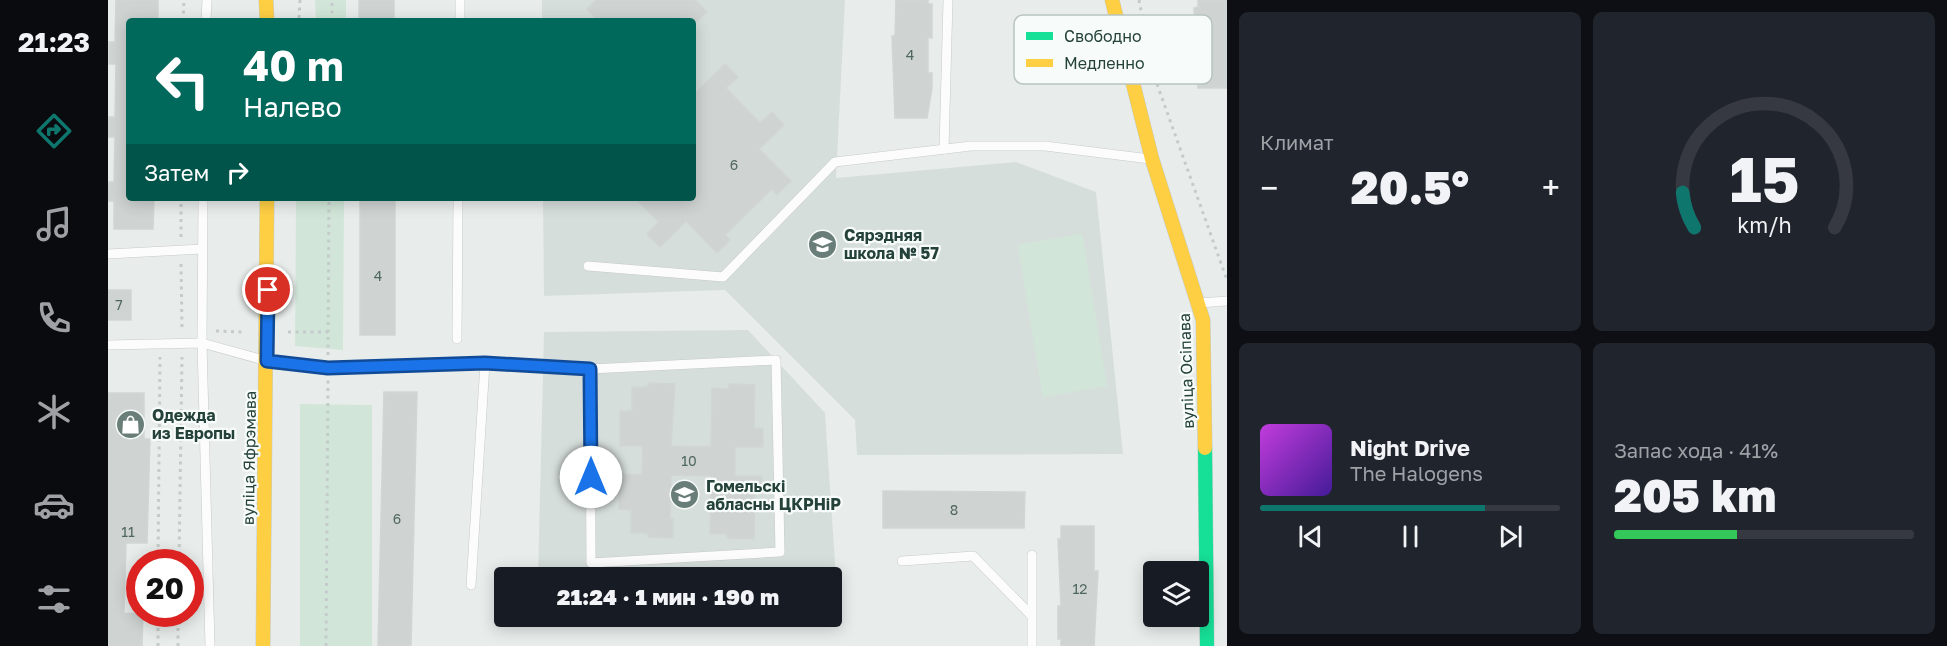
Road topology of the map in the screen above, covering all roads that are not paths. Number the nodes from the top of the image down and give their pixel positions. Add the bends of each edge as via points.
1 (207, 0) edge
2 (266, 0) edge
3 (460, 0) edge
4 (948, 0) edge
5 (1112, 0) edge
6 (1116, 15) edge
7 (206, 18) edge
8 (267, 18) edge
9 (460, 18) edge
10 (1133, 84) edge
11 (945, 149) junction
12 (1152, 159) junction
13 (203, 201) edge
14 (267, 201) edge
15 (458, 201) edge
16 (202, 249) junction
17 (108, 254) edge
18 (588, 266) dead end
19 (1227, 301) edge
20 (1199, 303) junction
21 (457, 339) dead end
22 (202, 343) junction
23 (108, 345) edge
24 (267, 361) junction
25 (485, 363) junction
26 (590, 369) junction
27 (1032, 555) dead end
28 (902, 561) dead end
29 (471, 585) dead end
30 (1030, 614) junction
31 (210, 646) edge
32 (263, 646) edge
33 (1032, 646) edge
34 (1207, 646) edge

1 - 7 lane
2 - 8 street
3 - 9 lane
4 - 11 lane
5 - 6 street, вуліца Осіпава
10 - 12 street, вуліца Осіпава
11 - 12 lane via 1045,146
11 - 18 lane via 835,162 723,277
12 - 20 street, вуліца Осіпава
13 - 16 lane
14 - 24 street, вуліца Яфрэмава
15 - 21 lane
16 - 17 lane
16 - 22 lane
19 - 20 lane
20 - 34 street, вуліца Осіпава via 1203,320
22 - 23 lane
22 - 24 lane
22 - 31 lane
24 - 25 lane via 328,368
24 - 32 street, вуліца Яфрэмава
25 - 26 lane
25 - 29 lane
26 - 26 lane via 591,563 780,552 776,360
27 - 30 lane
28 - 30 lane via 973,556
30 - 33 lane

